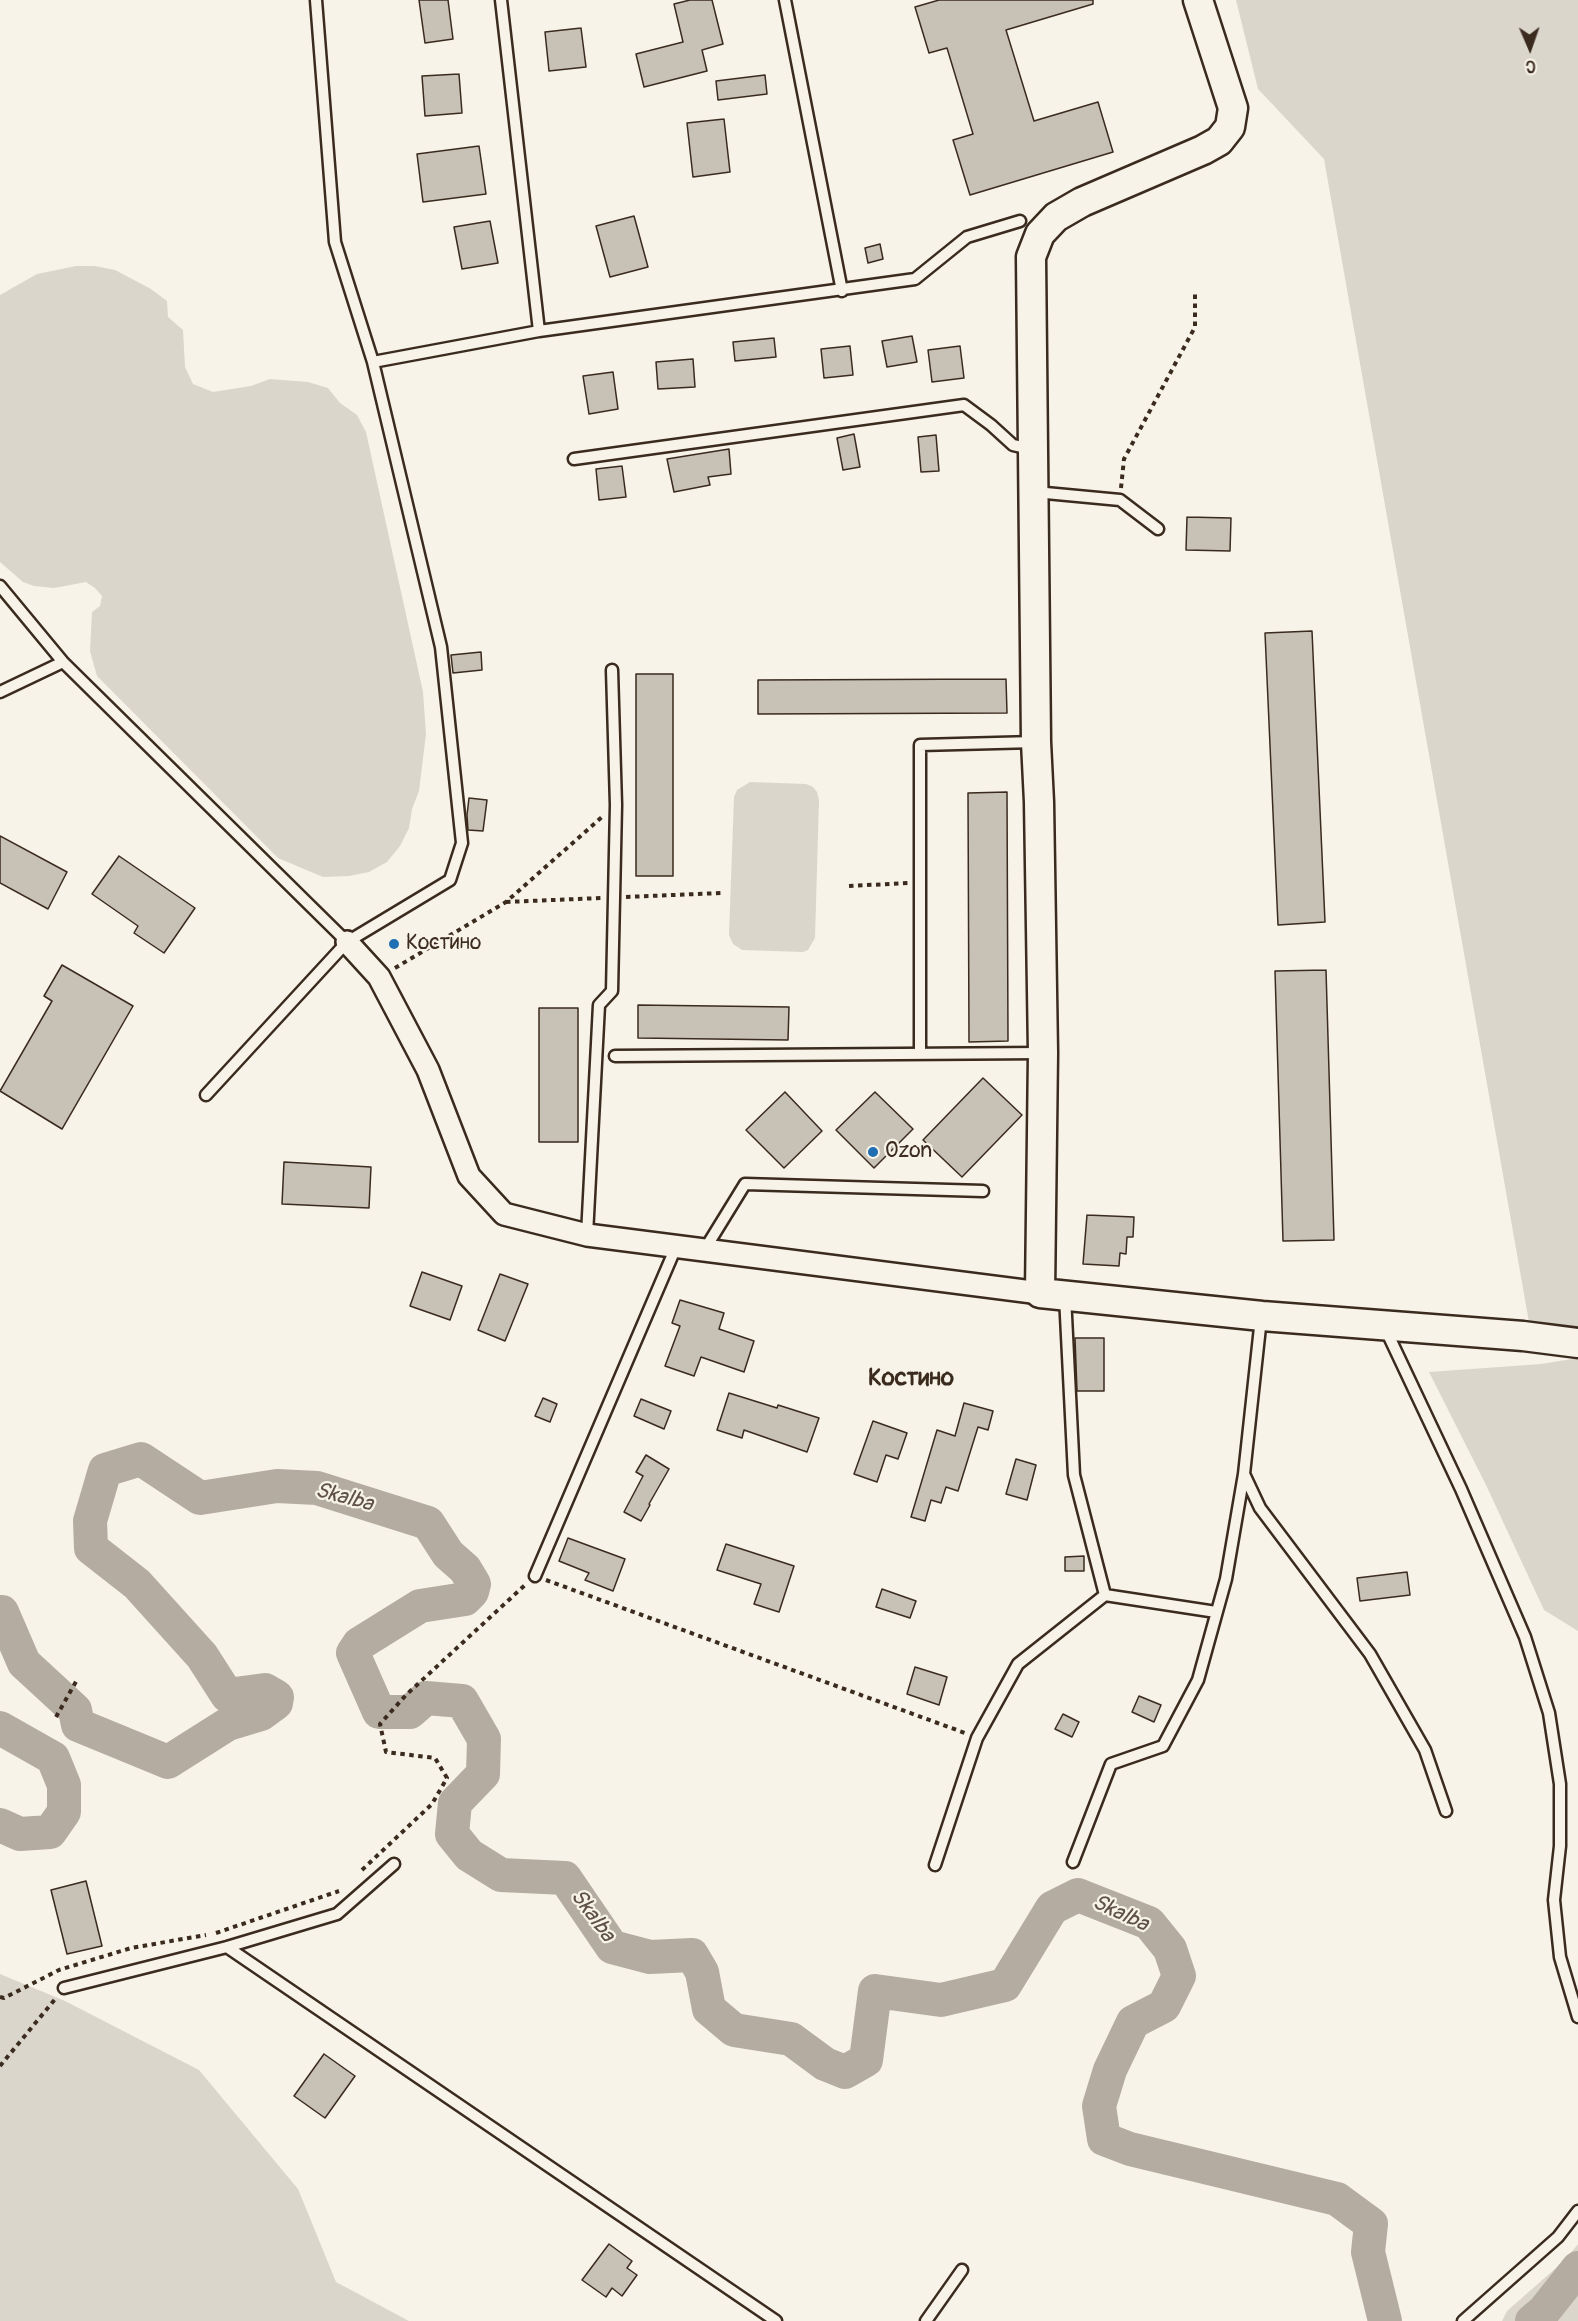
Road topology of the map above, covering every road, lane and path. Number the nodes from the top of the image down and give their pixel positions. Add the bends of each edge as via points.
1 (316, 0) edge
2 (501, 0) edge
3 (785, 0) edge
4 (1198, 0) edge
5 (1020, 220) dead end
6 (1195, 290) dead end
7 (842, 291) junction
8 (539, 332) junction
9 (374, 362) junction
10 (1034, 450) junction
11 (574, 459) dead end
12 (1035, 492) junction
13 (1120, 500) junction
14 (1158, 529) dead end
15 (0, 586) edge
16 (63, 662) junction
17 (612, 670) dead end
18 (0, 692) edge
19 (1036, 742) junction
20 (616, 805) junction
21 (920, 883) junction
22 (849, 886) dead end
23 (347, 942) junction
24 (379, 977) junction
25 (920, 1053) junction
26 (1043, 1053) junction
27 (615, 1056) dead end
28 (206, 1095) dead end
29 (983, 1191) dead end
30 (587, 1235) junction
31 (676, 1247) junction
32 (705, 1249) junction
33 (1053, 1295) junction
34 (1262, 1316) junction
35 (1383, 1325) junction
36 (1578, 1343) edge
37 (1244, 1474) junction
38 (535, 1576) junction
39 (1105, 1595) junction
40 (1216, 1612) junction
41 (78, 1678) dead end
42 (56, 1717) dead end
43 (977, 1738) junction
44 (1446, 1811) dead end
45 (1073, 1862) dead end
46 (394, 1864) dead end
47 (935, 1865) dead end
48 (357, 1875) dead end
49 (340, 1891) dead end
50 (228, 1947) junction
51 (64, 1988) joint
52 (0, 1997) edge
53 (1578, 2017) edge
54 (0, 2066) edge
55 (1578, 2211) edge
56 (962, 2270) dead end
57 (776, 2321) edge
58 (926, 2321) edge
59 (1463, 2321) edge

1 - 9 lane via 335,242
2 - 8 lane
3 - 7 lane
4 - 10 street via 1233,108 1230,127 1219,141 1203,150 1082,202 1056,217 1040,234 1031,258
5 - 7 lane via 967,237 915,279
6 - 13 path via 1195,327 1124,459
7 - 8 lane
8 - 9 lane
9 - 23 lane via 441,647 462,843 450,880
10 - 11 lane via 1013,445 964,405
10 - 12 street
12 - 13 lane
12 - 19 street
13 - 14 lane
15 - 16 lane
16 - 18 lane
16 - 23 lane
17 - 20 lane
19 - 21 lane via 920,745
19 - 26 street
20 - 24 path via 506,902
20 - 30 lane via 612,991 599,1005
21 - 22 path
21 - 25 lane
23 - 24 street
23 - 28 lane
24 - 30 street via 428,1070 469,1176 504,1214
25 - 26 lane
25 - 27 lane
26 - 33 street
29 - 32 lane via 744,1184
30 - 31 street
31 - 32 street
31 - 38 lane
32 - 33 street
33 - 34 street
33 - 39 lane via 1074,1474
34 - 35 street
34 - 37 lane
35 - 36 street
35 - 53 lane via 1461,1489 1525,1637 1549,1713 1560,1784 1555,1912 1560,1957
37 - 40 lane via 1226,1579
37 - 44 lane via 1260,1508 1370,1654 1425,1750
38 - 43 path
38 - 48 path via 406,1695 380,1724 386,1752 435,1758 447,1778 432,1804
39 - 40 lane
39 - 43 lane via 1018,1664
40 - 45 lane via 1198,1680 1163,1746 1112,1764
41 - 42 path
43 - 47 lane
46 - 50 lane via 337,1914
49 - 52 path via 212,1934 131,1948 59,1970
50 - 51 lane
50 - 57 lane
51 - 54 path
55 - 59 lane via 1558,2237
56 - 58 lane

